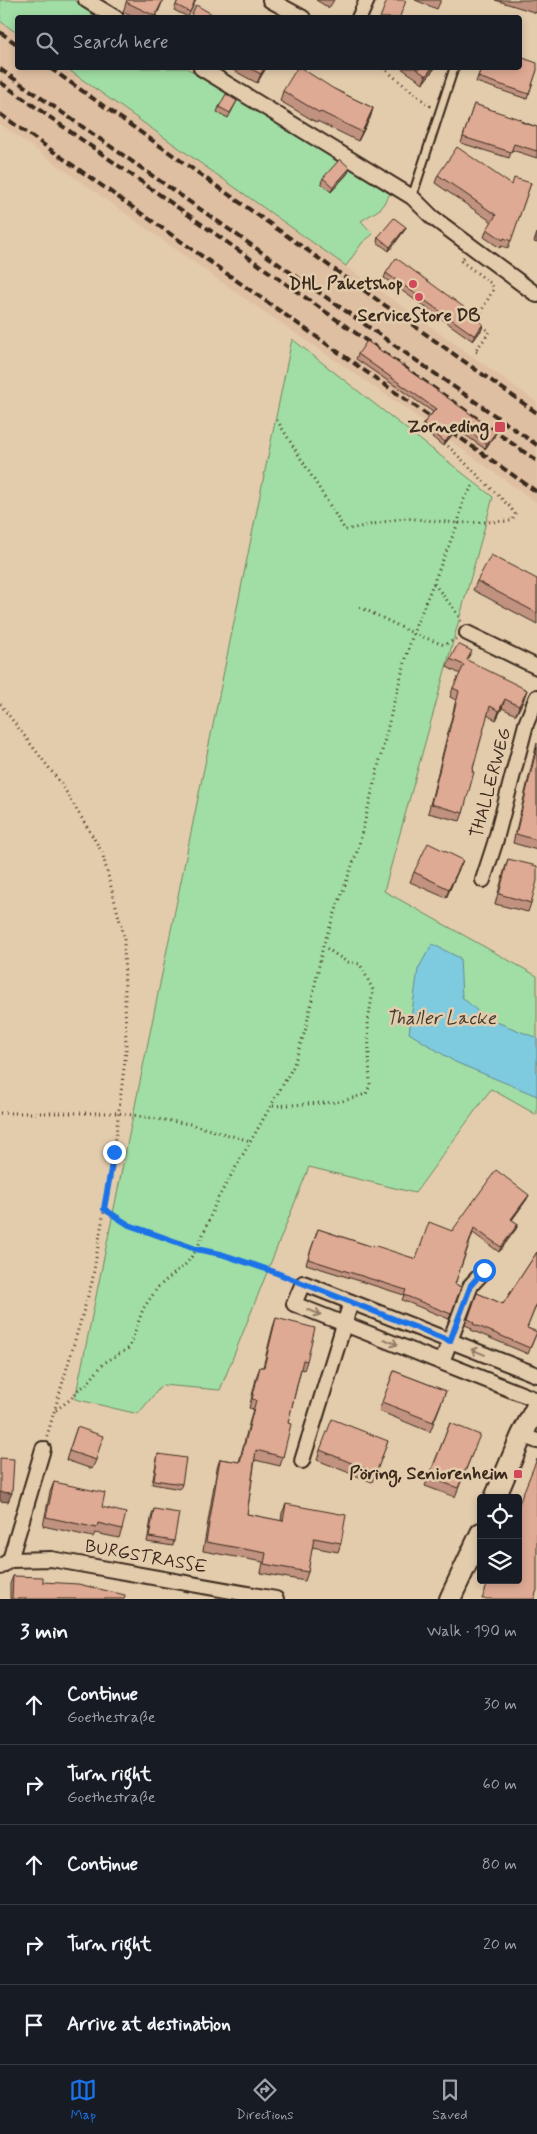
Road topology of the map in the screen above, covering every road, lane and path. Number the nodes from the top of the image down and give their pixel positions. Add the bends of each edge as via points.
1 (86, 0) edge
2 (270, 0) edge
3 (367, 0) edge
4 (111, 15) edge
5 (298, 15) edge
6 (360, 15) edge
7 (204, 70) edge
8 (385, 70) edge
9 (453, 70) edge
10 (428, 114) dead end
11 (412, 197) junction
12 (493, 290) dead end
13 (537, 295) edge
14 (477, 352) dead end
15 (277, 420) dead end
16 (446, 443) edge
17 (473, 486) dead end
18 (458, 523) junction
19 (433, 583) junction
20 (360, 607) dead end
21 (413, 633) junction
22 (467, 633) junction
23 (537, 667) edge
24 (537, 697) edge
25 (0, 704) edge
26 (483, 880) dead end
27 (322, 946) junction
28 (272, 1106) junction
29 (0, 1113) edge
30 (118, 1114) junction
31 (250, 1141) junction
32 (104, 1209) junction
33 (196, 1249) junction
34 (484, 1270) dead end
35 (303, 1283) junction
36 (351, 1302) junction
37 (346, 1324) junction
38 (450, 1341) junction
39 (442, 1362) junction
40 (537, 1376) edge
41 (537, 1400) edge
42 (537, 1406) edge
43 (56, 1410) junction
44 (529, 1438) edge
45 (43, 1449) joint
46 (302, 1461) dead end
47 (498, 1494) edge
48 (478, 1539) edge
49 (5, 1563) edge
50 (276, 1599) edge
51 (450, 1599) edge

1 - 4 street
2 - 5 street
3 - 6 street
7 - 11 street
8 - 10 path via 430,106
9 - 11 lane
11 - 13 street via 432,217
12 - 14 path via 478,325 490,332
15 - 18 path via 345,530 403,518
16 - 18 path via 516,514 512,521
17 - 18 path via 463,501
18 - 19 path
19 - 21 path
19 - 22 path via 454,609
20 - 21 path
21 - 22 path via 444,645
21 - 27 path via 358,849
22 - 23 street
24 - 26 street, THALLERWEG via 526,724
25 - 30 path via 62,785 102,852 124,937 126,1051
27 - 28 path via 306,1028 294,1066
27 - 28 path via 348,962 360,964 373,990 368,1022 370,1085 366,1094 339,1102
28 - 31 path
29 - 30 path
30 - 31 path via 190,1124
30 - 32 path
31 - 33 path via 217,1200
32 - 33 path via 129,1225
32 - 43 path via 92,1282
33 - 35 path via 221,1254
33 - 43 path via 187,1263 158,1288 143,1309 129,1348 104,1363 87,1384
34 - 38 street via 471,1285
35 - 36 street
35 -> 37 street via 294,1304
36 - 37 street
36 - 38 street
37 -> 39 street
37 - 46 street
38 - 39 street
40 -> 38 street
39 - 41 street
42 - 44 street
43 - 45 path
44 - 47 street
45 - 49 street, BURGSTRASSE
48 - 51 street
49 - 50 street, BURGSTRASSE via 51,1559

